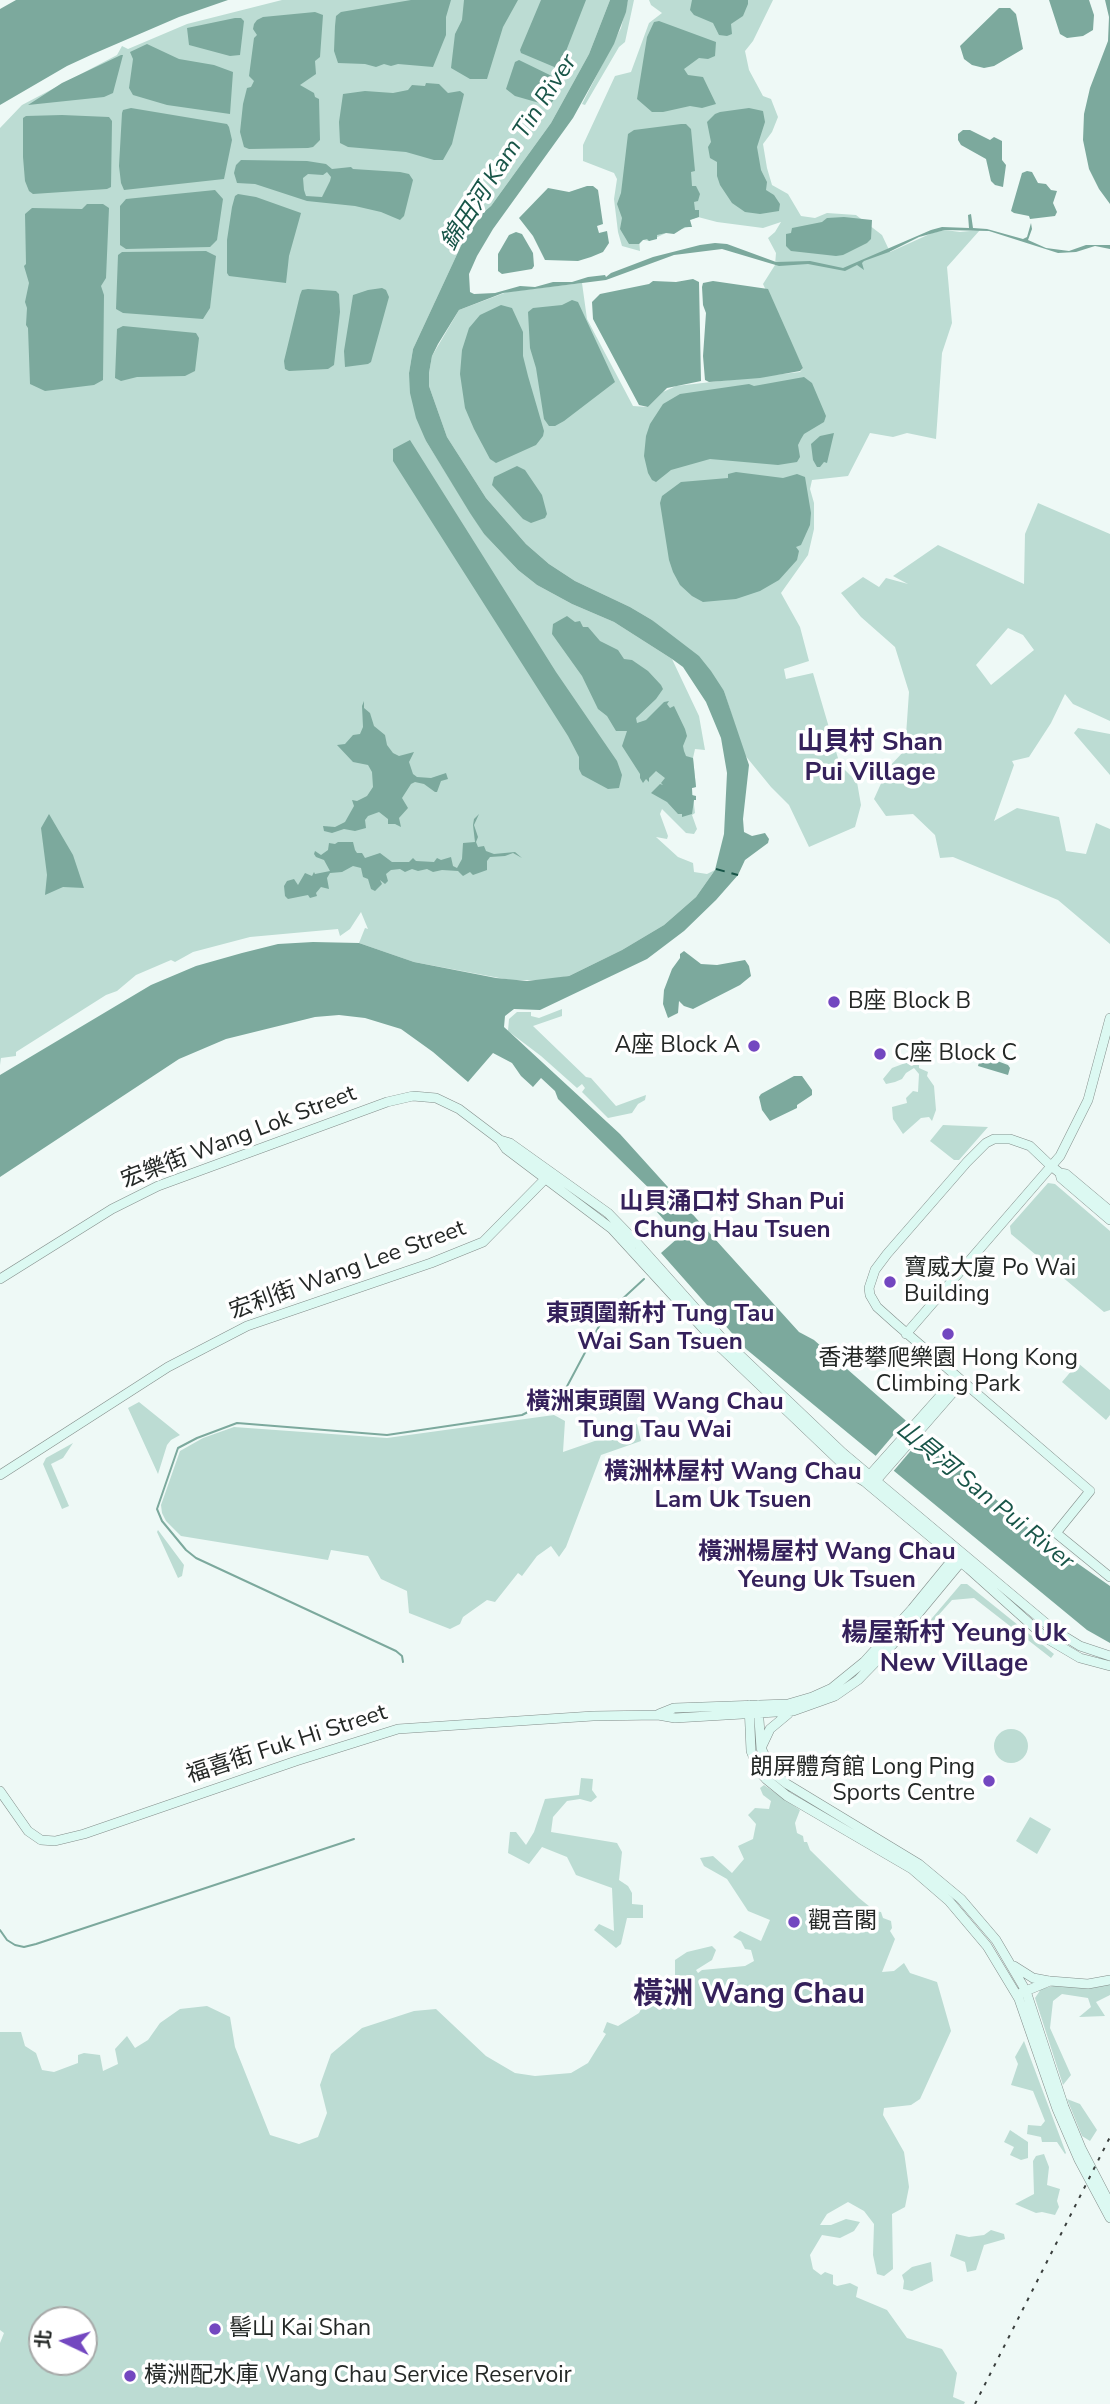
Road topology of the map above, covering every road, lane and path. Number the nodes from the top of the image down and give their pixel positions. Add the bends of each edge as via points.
1 (1109, 1018) edge
2 (1053, 1163) junction
3 (1060, 1173) junction
4 (549, 1176) junction
5 (1110, 1211) edge
6 (1110, 1220) edge
7 (0, 1279) edge
8 (906, 1334) junction
9 (960, 1379) junction
10 (0, 1475) edge
11 (873, 1478) junction
12 (960, 1557) junction
13 (1110, 1577) edge
14 (1110, 1656) edge
15 (1110, 1666) edge
16 (753, 1709) junction
17 (793, 1711) junction
18 (761, 1748) junction
19 (0, 1791) edge
20 (906, 1860) junction
21 (1011, 1962) junction
22 (1110, 1979) edge
23 (1040, 1980) junction
24 (1050, 1981) junction
25 (1020, 1990) junction
26 (1110, 2204) edge
27 (1110, 2218) edge

1 - 2 street via 1088,1100
2 - 3 street
2 - 8 street
2 - 8 street via 1003,1138 986,1143 967,1162 875,1270 869,1288 873,1301
3 - 5 street
3 - 6 street
4 - 7 street, 宏樂街 Wang Lok Street via 459,1109 436,1098 413,1096 135,1196
4 - 10 street, 宏利街 Wang Lee Street via 483,1242 247,1326 168,1367
4 - 11 street, 宏樂街 Wang Lok Street via 612,1229 721,1348 808,1433 855,1476
8 - 9 street
9 - 11 street
9 - 13 street via 1090,1491 1056,1533
11 - 12 street, 宏樂街 Wang Lok Street
12 - 14 street, 宏樂街 Wang Lok Street via 1054,1630 1080,1646
12 - 15 street, 宏樂街 Wang Lok Street via 1057,1646
12 - 16 street, 福喜街 Fuk Hi Street via 864,1662 832,1688 800,1701
12 - 17 street, 福喜街 Fuk Hi Street via 891,1646 858,1680 835,1696
16 - 17 street, 福喜街 Fuk Hi Street
16 - 18 street
16 - 19 street, 福喜街 Fuk Hi Street via 675,1718 593,1716 398,1728 55,1841 41,1840 28,1831
16 - 20 street via 751,1751 766,1779 787,1796
17 - 18 street via 774,1723
18 - 20 street via 774,1773 787,1784
20 - 21 street via 961,1899
20 - 25 street via 967,1921
21 - 23 street
21 - 25 street
22 - 24 street via 1088,1984
23 - 24 street
23 - 25 street
24 - 25 street
25 - 26 street via 1081,2148
25 - 27 street via 1057,2109

